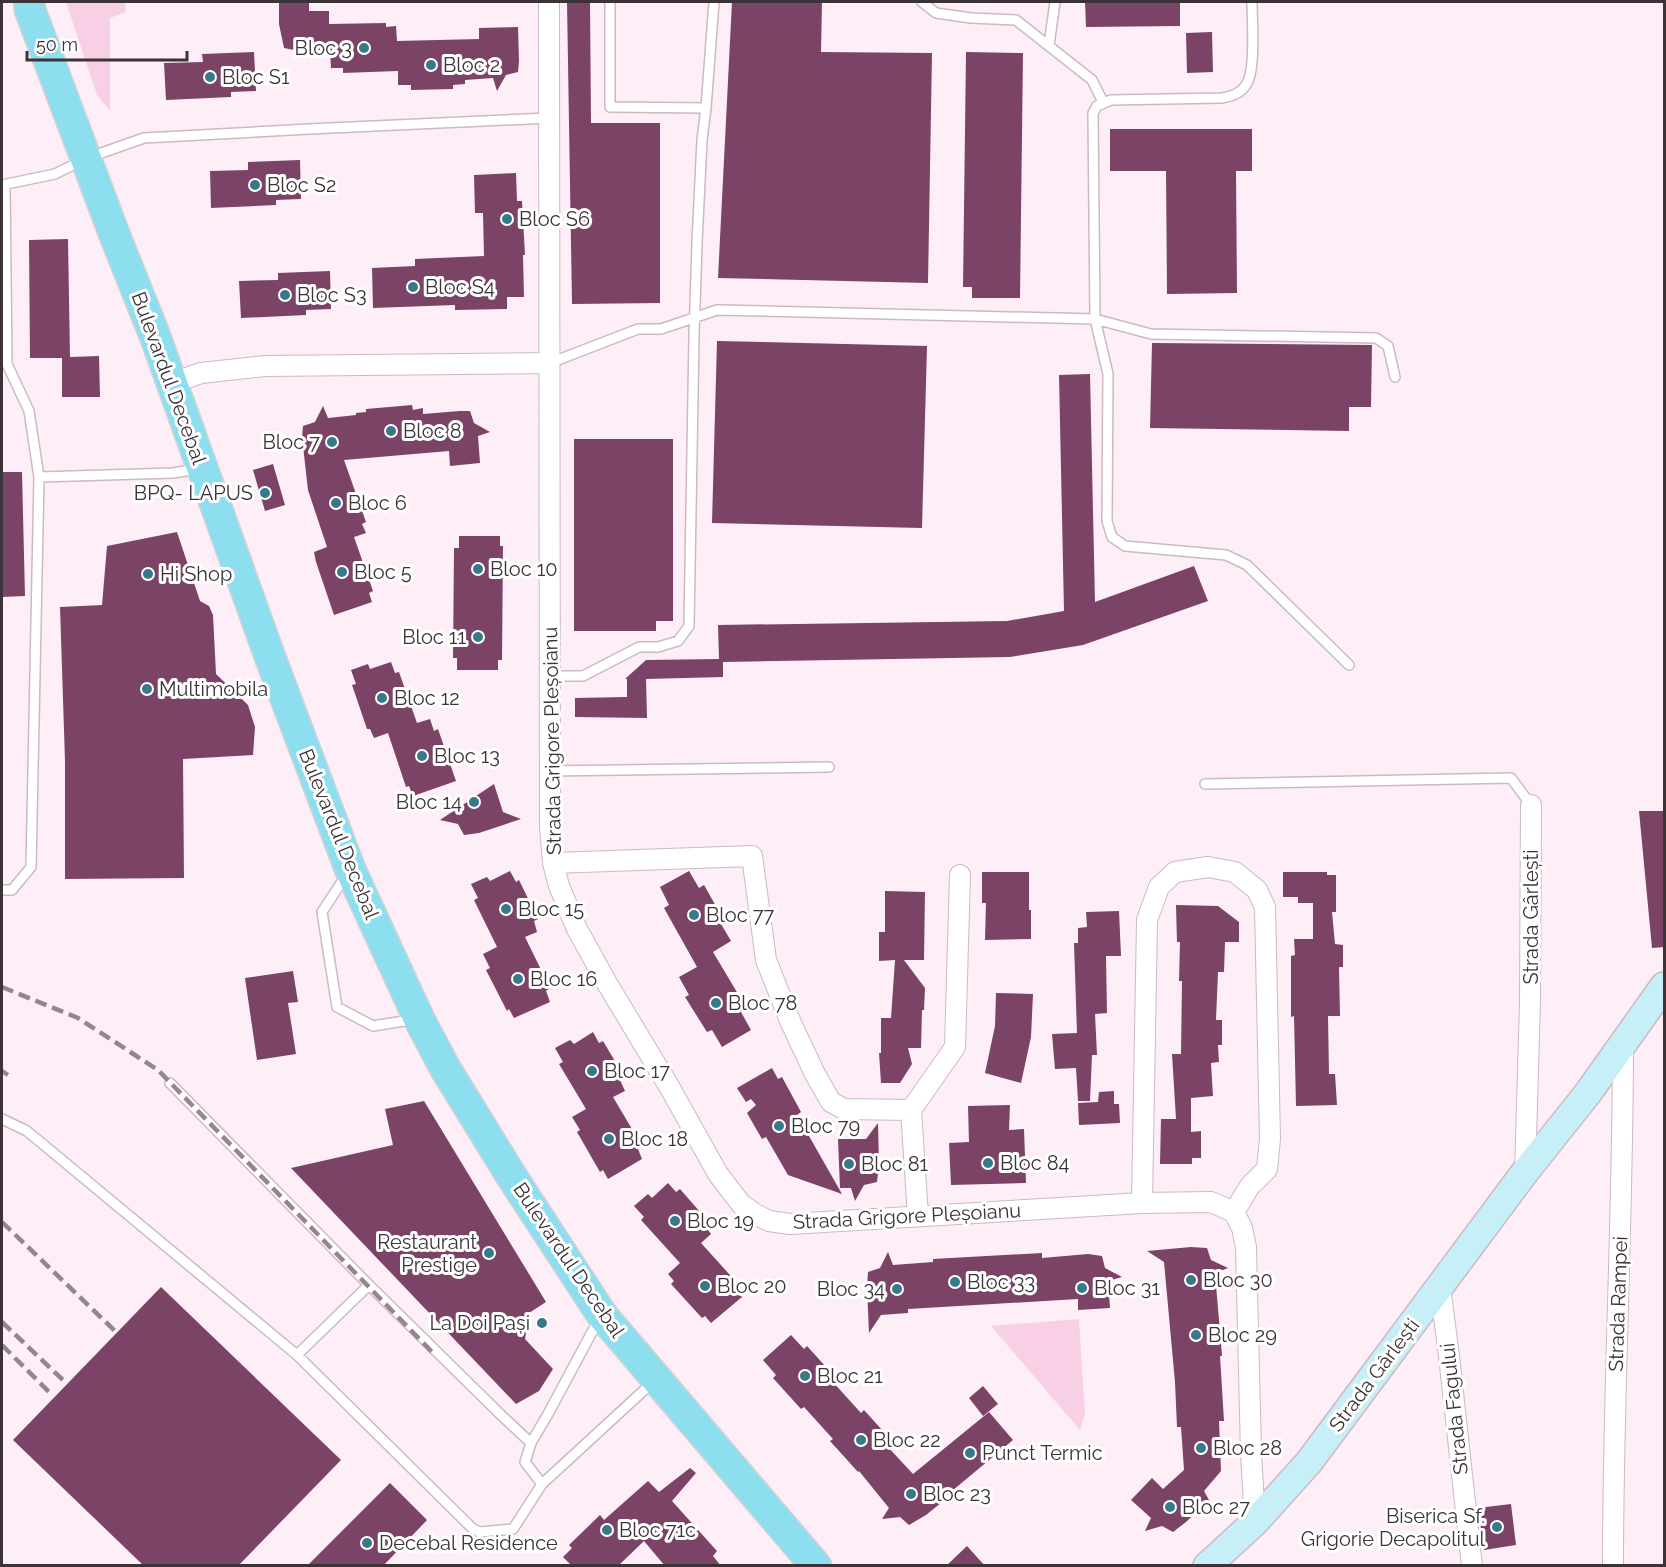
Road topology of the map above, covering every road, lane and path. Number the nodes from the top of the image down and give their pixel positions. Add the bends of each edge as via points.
1 (549, 2) edge
2 (610, 2) edge
3 (714, 2) edge
4 (922, 2) edge
5 (1055, 2) edge
6 (1252, 2) edge
7 (27, 4) edge
8 (1049, 45) junction
9 (1103, 102) junction
10 (706, 108) junction
11 (549, 118) junction
12 (87, 158) junction
13 (3, 185) edge
14 (695, 318) junction
15 (1095, 319) junction
16 (550, 363) junction
17 (1395, 377) dead end
18 (172, 383) junction
19 (202, 468) junction
20 (39, 477) junction
21 (1349, 665) dead end
22 (550, 676) junction
23 (829, 767) dead end
24 (549, 771) junction
25 (1205, 784) dead end
26 (1531, 806) joint
27 (553, 863) junction
28 (350, 869) junction
29 (960, 875) dead end
30 (2, 890) edge
31 (1665, 986) edge
32 (419, 1019) junction
33 (1623, 1043) junction
34 (170, 1083) dead end
35 (911, 1110) junction
36 (2, 1119) edge
37 (1525, 1172) junction
38 (1142, 1203) junction
39 (1234, 1212) junction
40 (918, 1216) junction
41 (369, 1285) junction
42 (1440, 1287) junction
43 (602, 1314) junction
44 (297, 1355) junction
45 (656, 1380) junction
46 (531, 1443) junction
47 (542, 1484) junction
48 (1255, 1522) junction
49 (816, 1566) edge
50 (1207, 1566) edge
51 (1472, 1566) edge
52 (1613, 1566) edge

1 - 11 street, Strada Grigore Pleșoianu
2 - 10 lane via 610,107
3 - 10 lane
4 - 8 lane via 936,13 1016,20
5 - 8 lane
6 - 9 lane via 1252,70 1247,85 1237,94 1222,98
7 - 12 main road, Bulevardul Decebal
8 - 9 lane via 1092,80
9 - 15 lane via 1094,113
10 - 14 lane
11 - 12 lane via 144,138
11 - 16 street, Strada Grigore Pleșoianu
12 - 13 lane via 55,174
12 - 18 main road, Bulevardul Decebal
13 - 20 lane via 7,364 29,411
14 - 15 lane via 717,310
14 - 16 lane via 661,329 638,329
14 - 22 lane via 689,626 678,641 639,647 583,676
15 - 17 lane via 1151,334 1376,338 1388,346
15 - 21 lane via 1108,374 1107,521 1112,537 1125,546 1226,555 1247,565
16 - 18 street via 265,366 201,374
16 - 22 street, Strada Grigore Pleșoianu
18 - 19 main road, Bulevardul Decebal
19 - 20 lane via 173,474
19 - 28 main road, Bulevardul Decebal
20 - 30 lane via 31,867 12,890
22 - 24 street, Strada Grigore Pleșoianu
23 - 24 lane
24 - 27 street, Strada Grigore Pleșoianu
25 - 26 lane via 1511,778
26 - 37 street, Strada Gârlești
27 - 35 street via 752,856 766,960 790,1023 831,1102 844,1109
27 - 40 street, Strada Grigore Pleșoianu via 577,928 608,985 718,1174 741,1204 769,1221 790,1224
28 - 32 main road, Bulevardul Decebal
28 - 32 lane via 322,912 337,1007 373,1026
29 - 35 street via 955,1047
31 - 33 street, Strada Gârlești
32 - 43 main road, Bulevardul Decebal via 512,1177
33 - 37 street, Strada Gârlești
33 - 52 street, Strada Rampei
34 - 41 lane
35 - 40 street
36 - 44 lane via 27,1131
37 - 42 street, Strada Gârlești
38 - 39 street, Strada Grigore Pleșoianu via 1211,1202
38 - 39 street via 1147,920 1159,887 1176,873 1208,867 1234,872 1257,890 1265,907 1268,1169
38 - 40 street, Strada Grigore Pleșoianu
39 - 48 street via 1246,1247
41 - 44 lane
41 - 46 lane
42 - 48 street, Strada Gârlești via 1309,1462
42 - 51 street, Strada Fagului
43 - 45 main road, Bulevardul Decebal
43 - 46 lane
44 - 47 lane via 472,1529 480,1532 513,1528
45 - 47 lane
45 - 49 main road, Bulevardul Decebal
46 - 47 lane via 525,1462
48 - 50 street, Strada Gârlești

